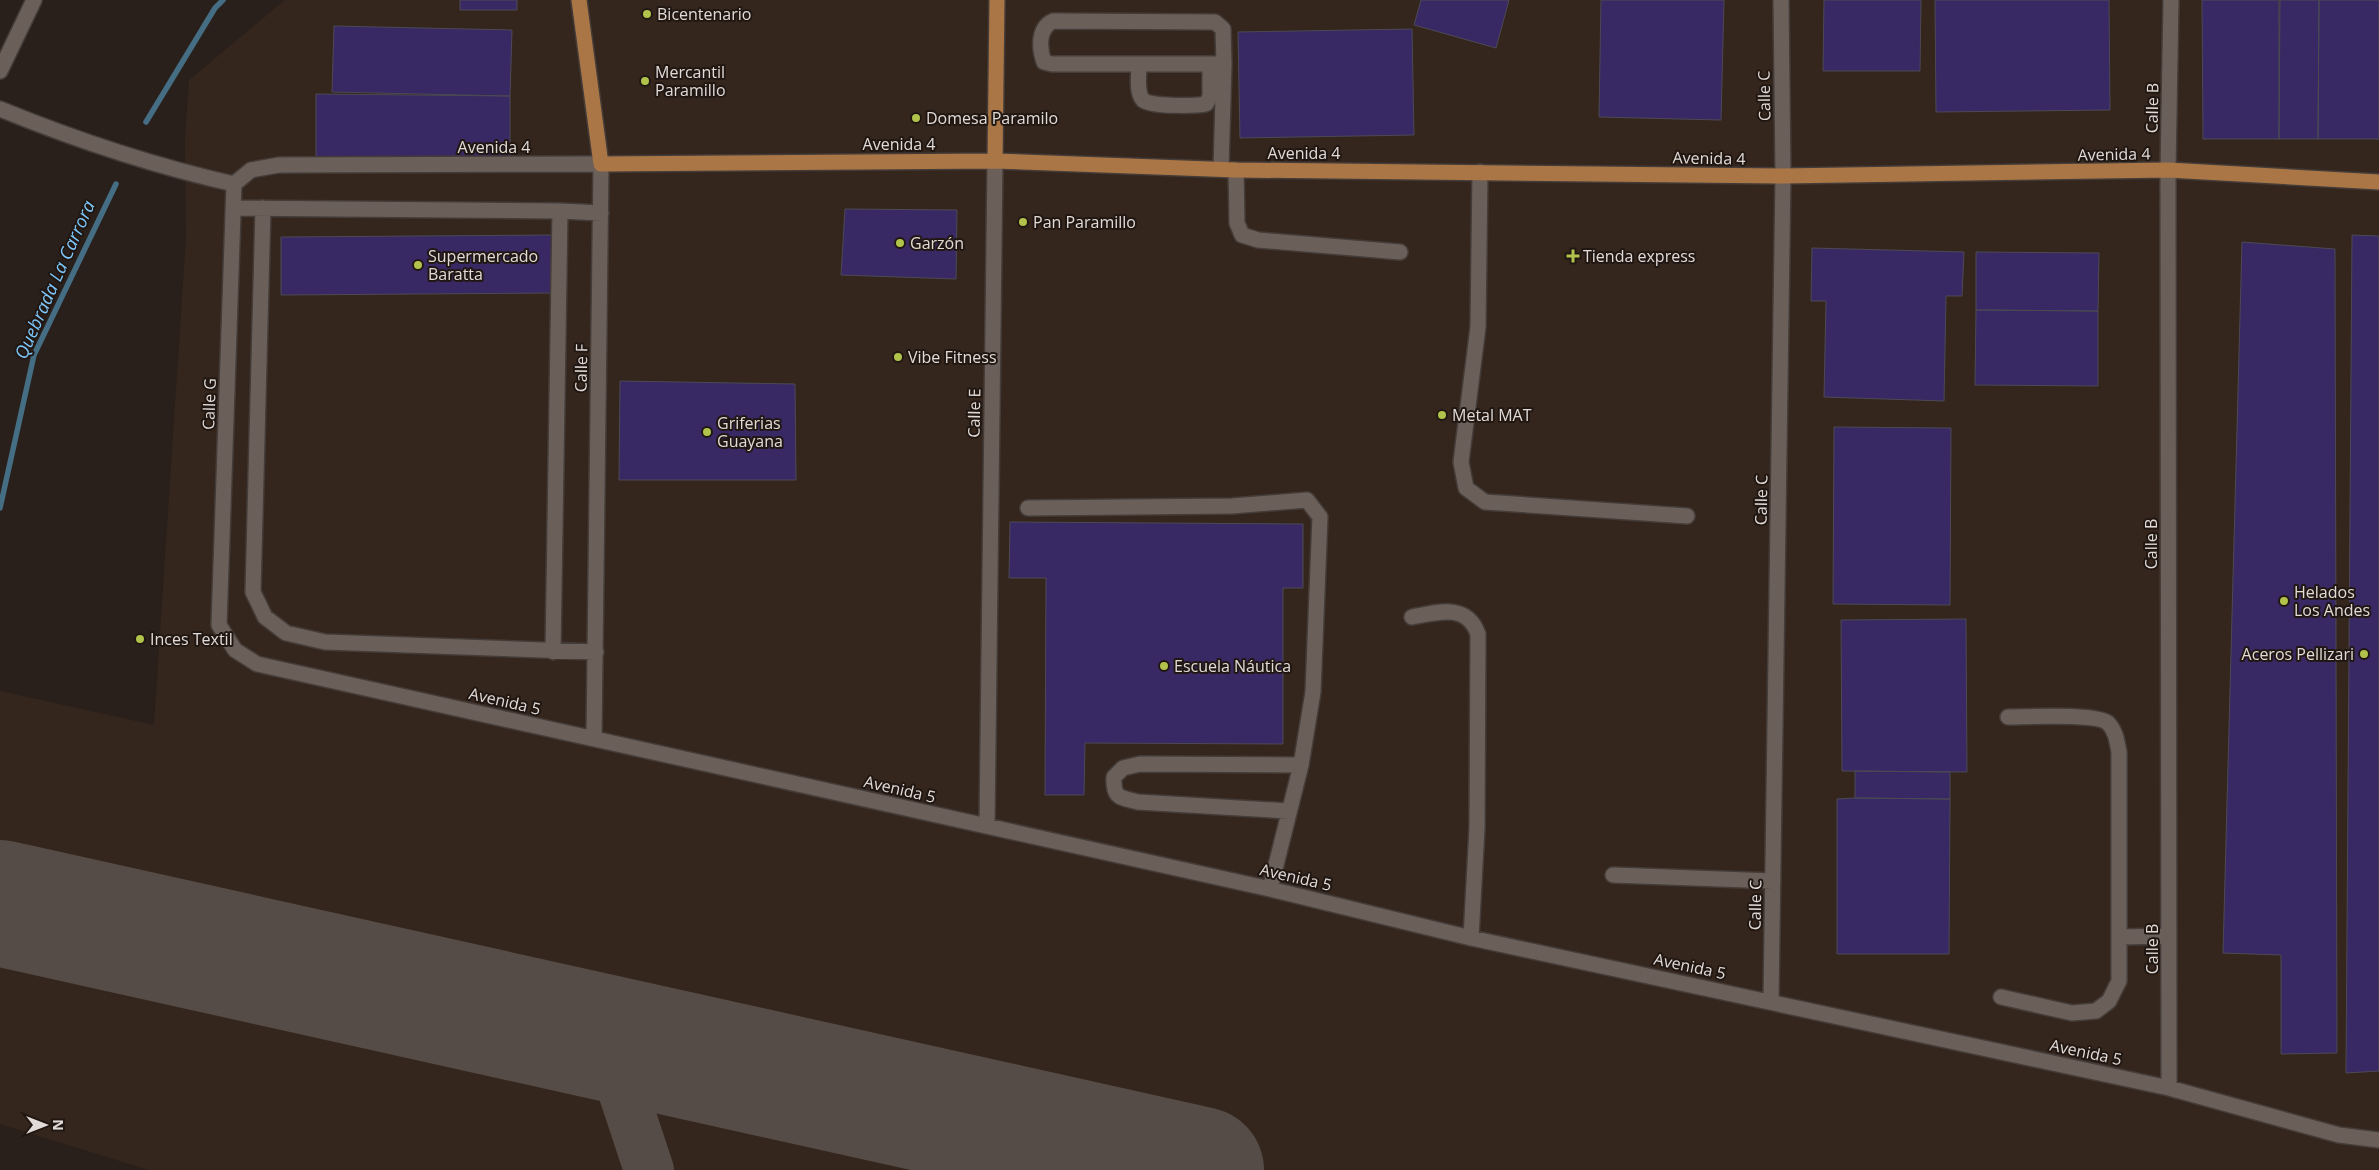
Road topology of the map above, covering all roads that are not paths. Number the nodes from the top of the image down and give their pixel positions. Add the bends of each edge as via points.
1 (34, 0) edge
2 (579, 0) edge
3 (997, 0) edge
4 (1781, 0) edge
5 (2171, 0) edge
6 (1139, 64) junction
7 (1217, 64) junction
8 (0, 72) edge
9 (0, 109) edge
10 (995, 161) junction
11 (601, 164) junction
12 (1221, 170) junction
13 (1236, 170) junction
14 (2168, 170) junction
15 (1480, 172) junction
16 (1783, 176) junction
17 (2379, 182) edge
18 (234, 184) junction
19 (233, 208) junction
20 (263, 208) junction
21 (560, 211) junction
22 (601, 213) junction
23 (1400, 252) dead end
24 (1028, 508) dead end
25 (1688, 516) dead end
26 (1412, 617) dead end
27 (219, 625) joint
28 (553, 652) junction
29 (596, 652) junction
30 (2008, 717) dead end
31 (594, 738) junction
32 (1301, 765) junction
33 (1289, 811) junction
34 (986, 826) junction
35 (1613, 875) dead end
36 (1773, 881) junction
37 (1270, 889) junction
38 (2170, 936) junction
39 (2120, 937) junction
40 (1471, 938) junction
41 (2001, 997) dead end
42 (1771, 1001) junction
43 (2170, 1088) junction
44 (2379, 1140) edge

1 - 8 street
2 - 11 main road, Calle F
3 - 10 main road, Calle E
4 - 16 street, Calle C
5 - 14 street, Calle B
6 - 7 street
6 - 7 street via 1143,100 1197,106 1206,104 1210,97
6 - 7 street via 1044,62 1042,32 1053,20 1215,22 1223,29
7 - 12 street
9 - 18 street via 40,126 176,171
10 - 11 main road, Avenida 4
10 - 12 main road, Avenida 4
10 - 34 street, Calle E
11 - 18 street, Avenida 4 via 279,165 251,170
11 - 22 street, Calle F
12 - 13 main road, Avenida 4
13 - 15 main road, Avenida 4
13 - 23 street via 1237,223 1242,235 1258,240
14 - 16 main road, Avenida 4
14 - 17 main road, Avenida 4
14 - 38 street, Calle B
15 - 16 main road, Avenida 4
15 - 25 street via 1478,326 1461,462 1466,488 1485,502
16 - 36 street, Calle C
18 - 19 street, Calle G
19 - 20 street
19 - 27 street, Calle G
20 - 21 street
20 - 28 street via 253,592 265,617 286,633 325,642
21 - 22 street
21 - 28 street
22 - 29 street, Calle F
24 - 32 street via 1232,506 1307,500 1320,517 1313,692
26 - 40 street via 1457,613 1474,624 1478,634 1477,828
27 - 31 street, Avenida 5 via 235,650 257,664
28 - 29 street
29 - 31 street, Calle F
30 - 39 street via 2094,718 2107,723 2116,735
31 - 34 street, Avenida 5
32 - 33 street
32 - 33 street via 1140,764 1123,768 1114,777 1114,790 1118,796 1138,802
33 - 37 street
34 - 37 street, Avenida 5
35 - 36 street
36 - 42 street, Calle C
37 - 40 street, Avenida 5
38 - 39 street
38 - 43 street, Calle B
39 - 41 street via 2118,981 2109,1001 2096,1011 2072,1013
40 - 42 street, Avenida 5
42 - 43 street, Avenida 5
43 - 44 street, Avenida 5 via 2339,1135

